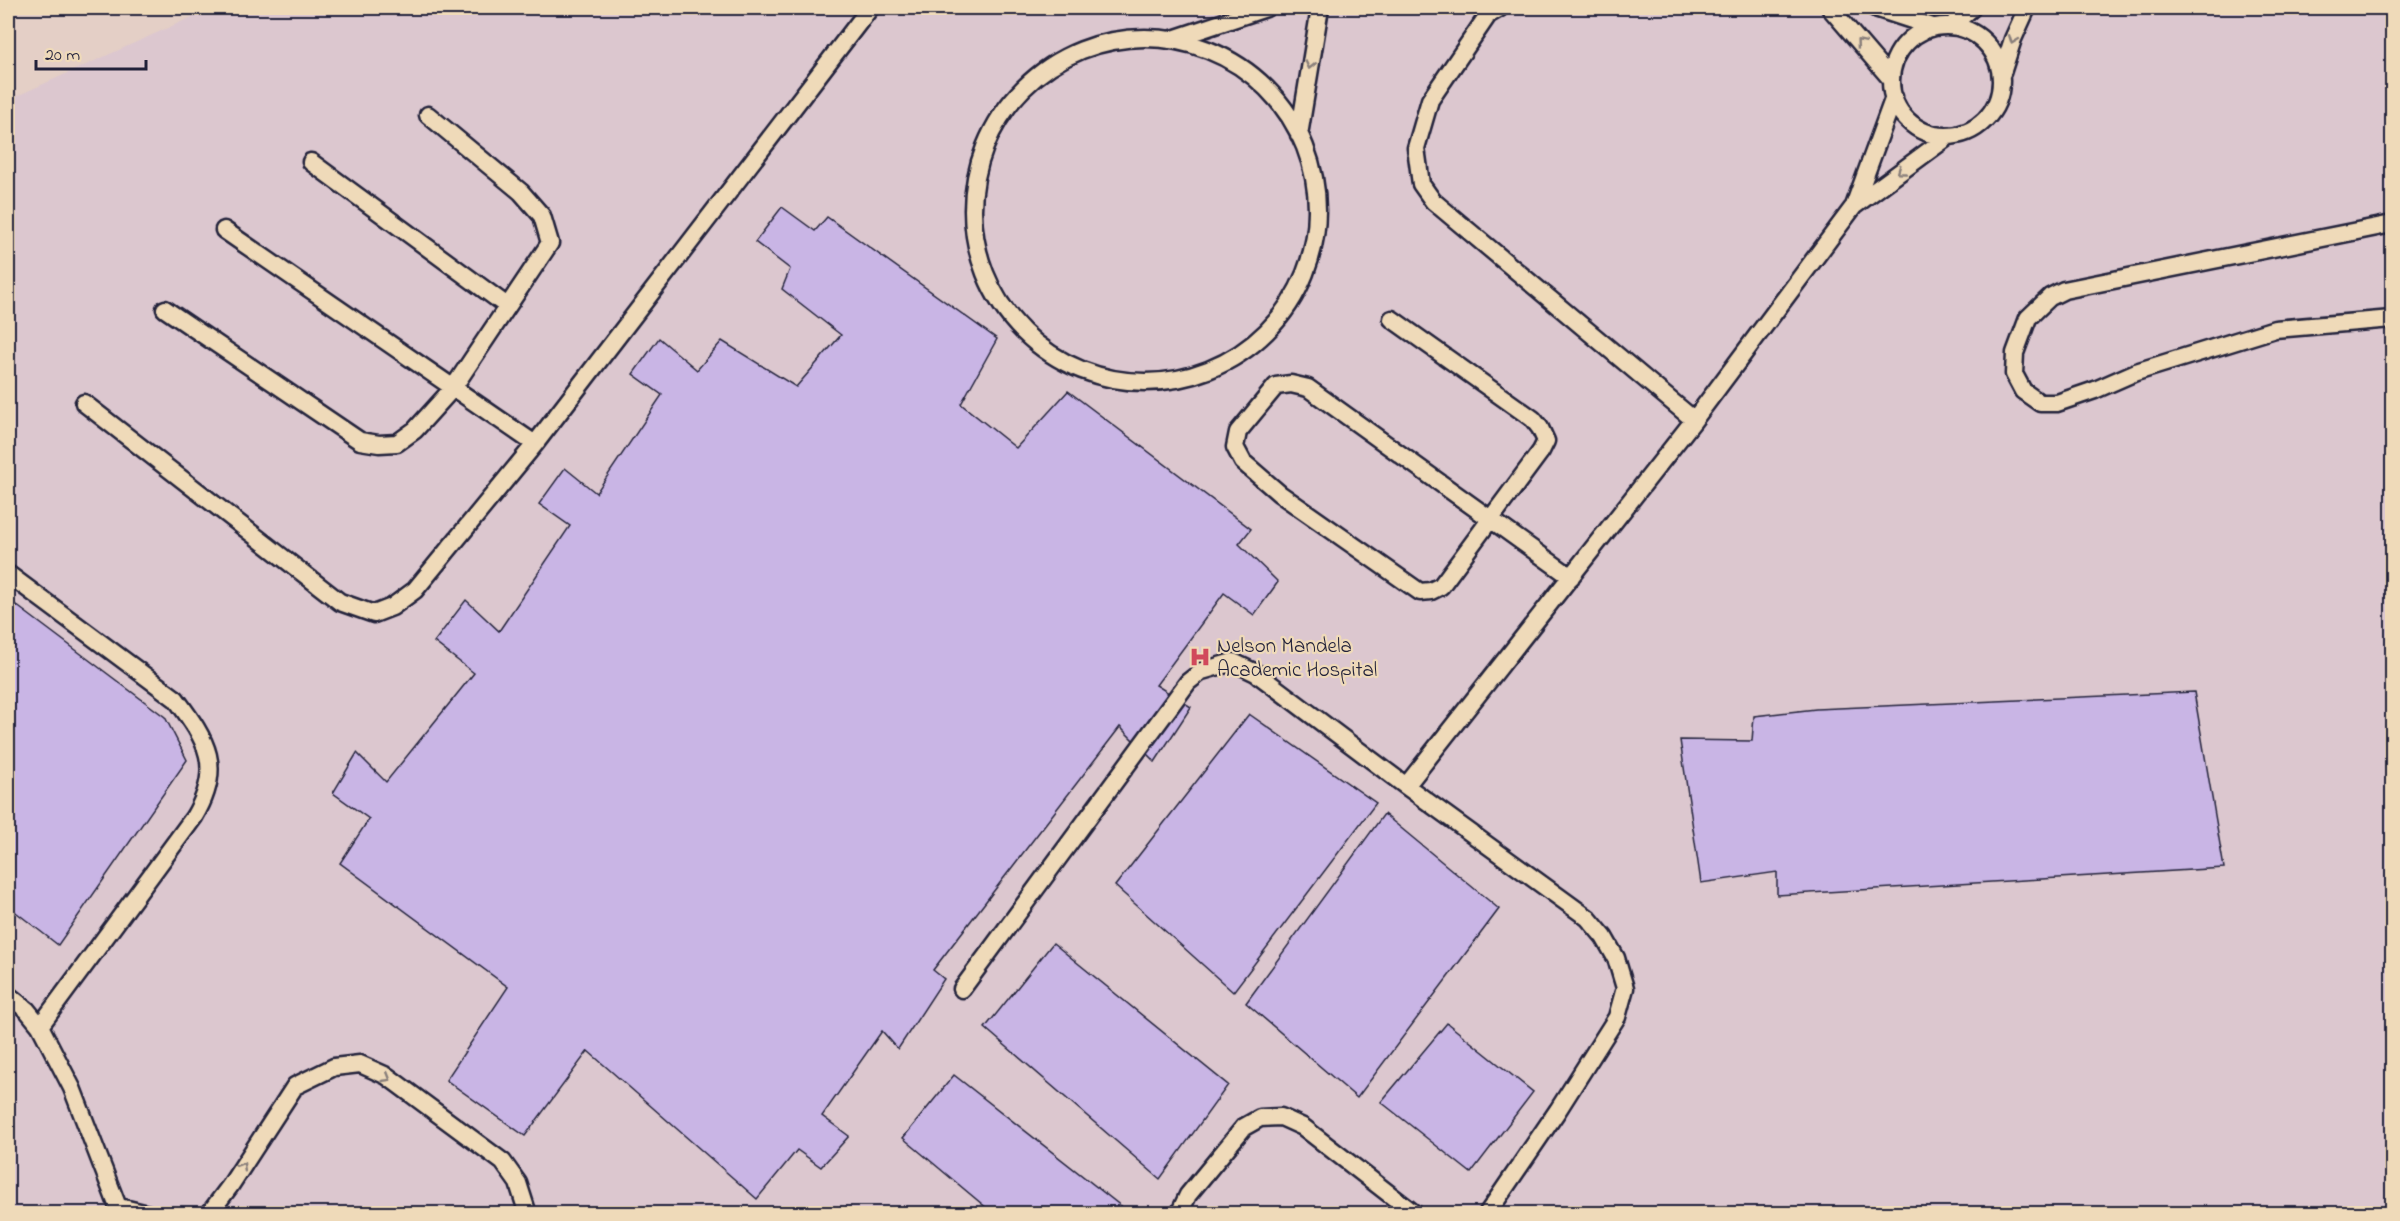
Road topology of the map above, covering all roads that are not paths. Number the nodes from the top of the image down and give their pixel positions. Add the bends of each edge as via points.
1 (870, 8) edge
2 (1266, 8) edge
3 (1320, 8) edge
4 (1500, 8) edge
5 (1830, 8) edge
6 (1875, 8) edge
7 (1972, 8) edge
8 (2027, 8) edge
9 (1951, 26) junction
10 (1933, 27) junction
11 (1170, 40) junction
12 (2001, 73) junction
13 (1891, 79) junction
14 (1893, 97) junction
15 (428, 115) dead end
16 (1299, 135) junction
17 (1949, 136) junction
18 (311, 162) dead end
19 (1854, 206) junction
20 (2392, 224) edge
21 (224, 231) dead end
22 (507, 306) junction
23 (165, 309) dead end
24 (1392, 319) dead end
25 (2392, 319) edge
26 (453, 388) junction
27 (84, 404) dead end
28 (1694, 420) junction
29 (535, 444) junction
30 (1493, 519) junction
31 (8, 574) edge
32 (1571, 577) junction
33 (1406, 786) junction
34 (962, 989) dead end
35 (8, 996) edge
36 (40, 1026) junction
37 (123, 1210) edge
38 (147, 1214) edge
39 (209, 1214) edge
40 (525, 1214) edge
41 (1179, 1214) edge
42 (1414, 1214) edge
43 (1487, 1214) edge

1 - 29 lane
2 - 11 lane
3 -> 16 lane
4 - 28 lane via 1488,15 1430,100 1416,148 1421,184 1433,201
13 -> 5 lane
6 - 10 lane
7 - 9 lane
8 -> 12 lane
9 - 10 lane
9 - 12 lane via 1969,30 1985,41 1996,56
10 - 13 lane via 1919,32 1899,52
11 - 16 lane via 1212,51 1248,73 1278,101
11 - 16 lane via 1127,39 1085,48 1047,68 1015,96 991,131 976,172 972,214 979,257 995,296 1022,330 1055,357 1092,374 1131,382 1172,380 1211,370 1246,351 1275,323 1298,290 1312,253 1317,212 1313,173
12 - 17 lane via 2001,92 1983,124 1967,133
13 - 14 lane
14 - 17 lane via 1901,114 1914,126 1930,134
14 - 19 lane
15 - 22 lane via 521,192 542,216 550,243
17 -> 19 lane
18 - 22 lane
19 - 28 lane
20 - 25 lane via 2064,290 2050,297 2028,318 2015,353 2014,374 2023,391 2040,403 2057,403 2136,372 2275,329
21 - 26 lane
22 - 26 lane
23 - 26 lane via 360,441 397,443 415,430
24 - 30 lane via 1522,411 1540,428 1545,441 1541,451
26 - 29 lane
27 - 29 lane via 340,602 374,614 392,607 415,590
28 - 32 lane
30 - 30 lane via 1308,388 1276,386 1238,432 1234,447 1243,462 1280,494 1420,592 1441,586
30 - 32 lane
31 - 36 lane via 176,699 208,750 210,772 205,797 194,817
32 - 33 lane
33 - 34 lane via 1256,673 1233,662 1202,671 1188,682
33 - 43 lane via 1588,918 1605,937 1625,988 1617,1017
35 - 36 lane
36 - 37 lane via 72,1088
37 - 38 lane
39 -> 40 lane via 295,1086 334,1067 360,1064 387,1077 503,1162 518,1183
41 - 42 lane via 1188,1195 1244,1126 1260,1118 1281,1117 1303,1127

